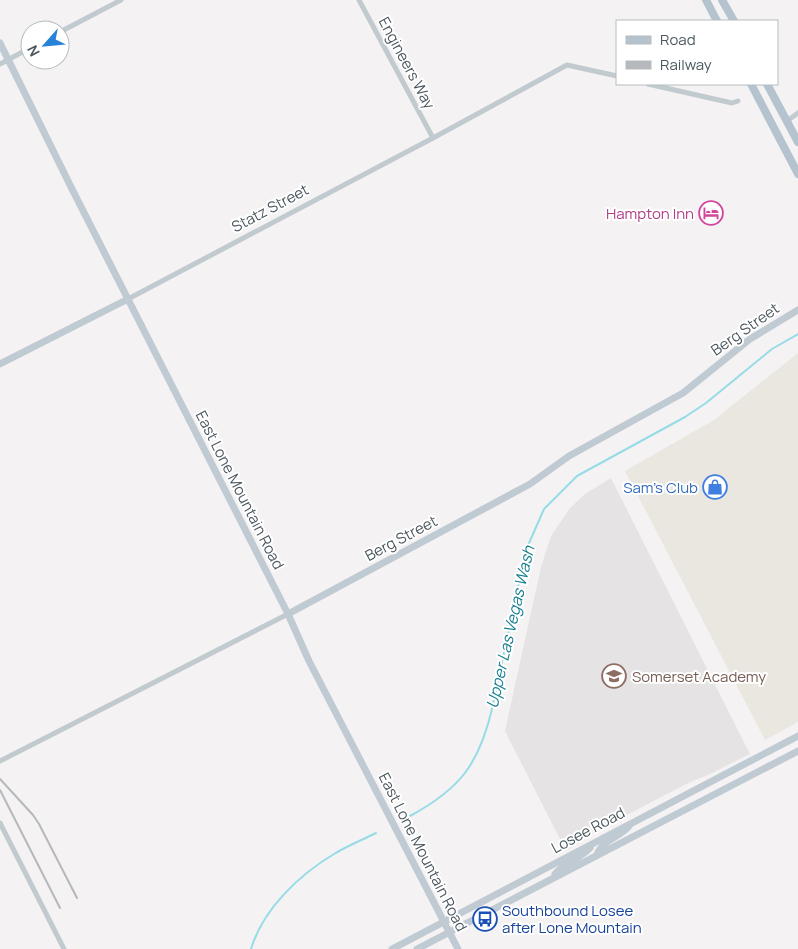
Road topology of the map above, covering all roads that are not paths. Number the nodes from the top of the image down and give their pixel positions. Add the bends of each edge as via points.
1 (121, 0) edge
2 (359, 0) edge
3 (706, 0) edge
4 (722, 0) edge
5 (716, 20) edge
6 (733, 20) edge
7 (70, 27) edge
8 (0, 43) edge
9 (20, 53) edge
10 (8, 59) junction
11 (0, 64) edge
12 (616, 76) edge
13 (652, 85) edge
14 (752, 85) edge
15 (768, 86) edge
16 (738, 101) dead end
17 (798, 113) edge
18 (787, 121) junction
19 (433, 138) junction
20 (798, 142) edge
21 (798, 174) edge
22 (128, 299) junction
23 (798, 310) edge
24 (0, 364) edge
25 (288, 614) junction
26 (798, 736) edge
27 (798, 750) edge
28 (0, 761) edge
29 (632, 822) junction
30 (0, 823) edge
31 (594, 843) junction
32 (597, 855) junction
33 (552, 878) junction
34 (444, 922) junction
35 (449, 932) junction
36 (64, 949) edge
37 (392, 949) edge
38 (417, 949) edge
39 (458, 949) edge

1 - 7 street
2 - 19 street, Engineers Way
3 - 5 main road
4 - 6 main road
8 - 10 street, East Lone Mountain Road
9 - 10 street
10 - 11 street
10 - 22 street, East Lone Mountain Road
12 - 19 street, Statz Street via 567,65
13 - 16 street via 732,103
14 - 21 main road
15 - 18 main road
17 - 18 street
18 - 20 main road
19 - 22 street, Statz Street
22 - 24 street, Statz Street
22 - 25 street, East Lone Mountain Road
23 - 25 street, Berg Street via 750,339 683,393 569,456 530,484
25 - 28 street, Berg Street
25 - 34 street, East Lone Mountain Road
26 - 29 street, Losee Road
27 - 32 street, Losee Road
29 - 31 street, Losee Road
29 - 32 street via 623,833 601,845
30 - 36 street
31 - 33 street via 584,855 561,867
31 - 34 street, Losee Road
32 - 33 street, Losee Road
33 - 35 street, Losee Road
34 - 35 street, East Lone Mountain Road
34 - 37 street, Losee Road
35 - 38 street, Losee Road
35 - 39 street, East Lone Mountain Road

